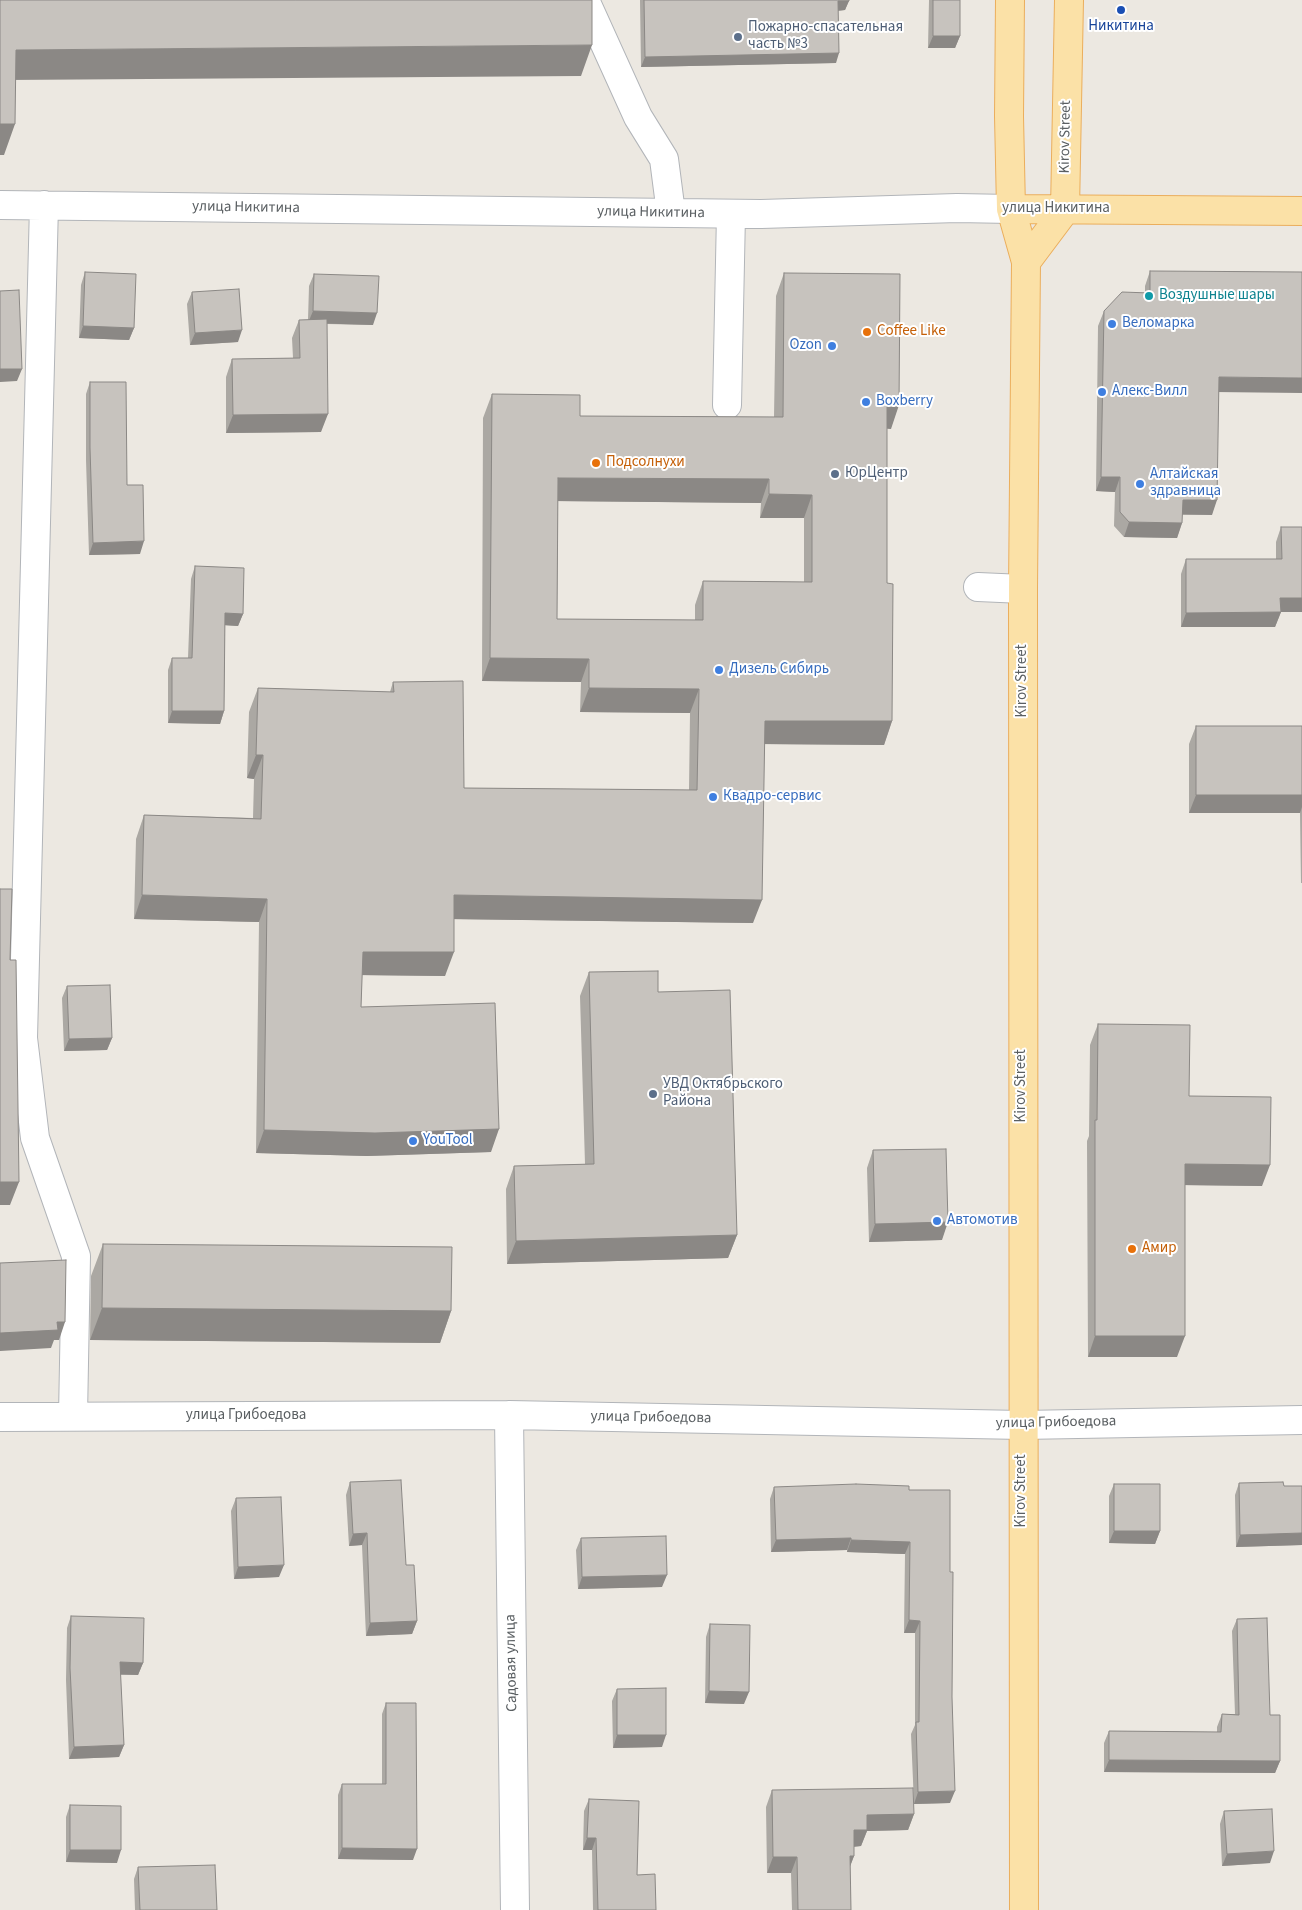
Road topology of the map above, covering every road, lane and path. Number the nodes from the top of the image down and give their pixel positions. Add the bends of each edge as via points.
1 (585, 0) edge
2 (1010, 0) edge
3 (1069, 0) edge
4 (0, 205) edge
5 (44, 205) junction
6 (1011, 209) junction
7 (1065, 210) junction
8 (1302, 211) edge
9 (671, 213) junction
10 (731, 214) junction
11 (1026, 262) junction
12 (727, 406) dead end
13 (978, 587) dead end
14 (1023, 589) junction
15 (509, 1415) junction
16 (73, 1416) junction
17 (0, 1418) edge
18 (1302, 1420) edge
19 (1022, 1424) junction
20 (514, 1910) edge
21 (1024, 1910) edge

1 - 9 street via 638,118 664,159
2 - 6 main road, Kirov Street
3 - 7 main road, Kirov Street
4 - 5 street, улица Никитина
5 - 9 street, улица Никитина
5 - 16 street via 23,1038 35,1138 86,1256
6 - 7 main road, улица Никитина
6 - 10 street, улица Никитина
6 - 11 main road, Kirov Street
7 - 8 main road, улица Никитина
7 - 11 main road
9 - 10 street, улица Никитина
10 - 12 street
11 - 14 main road, Kirov Street
13 - 14 street
14 - 19 main road, Kirov Street
15 - 16 street, улица Грибоедова
15 - 19 street, улица Грибоедова
15 - 20 street, Садовая улица
16 - 17 street, улица Грибоедова
18 - 19 street, улица Грибоедова
19 - 21 main road, Kirov Street

